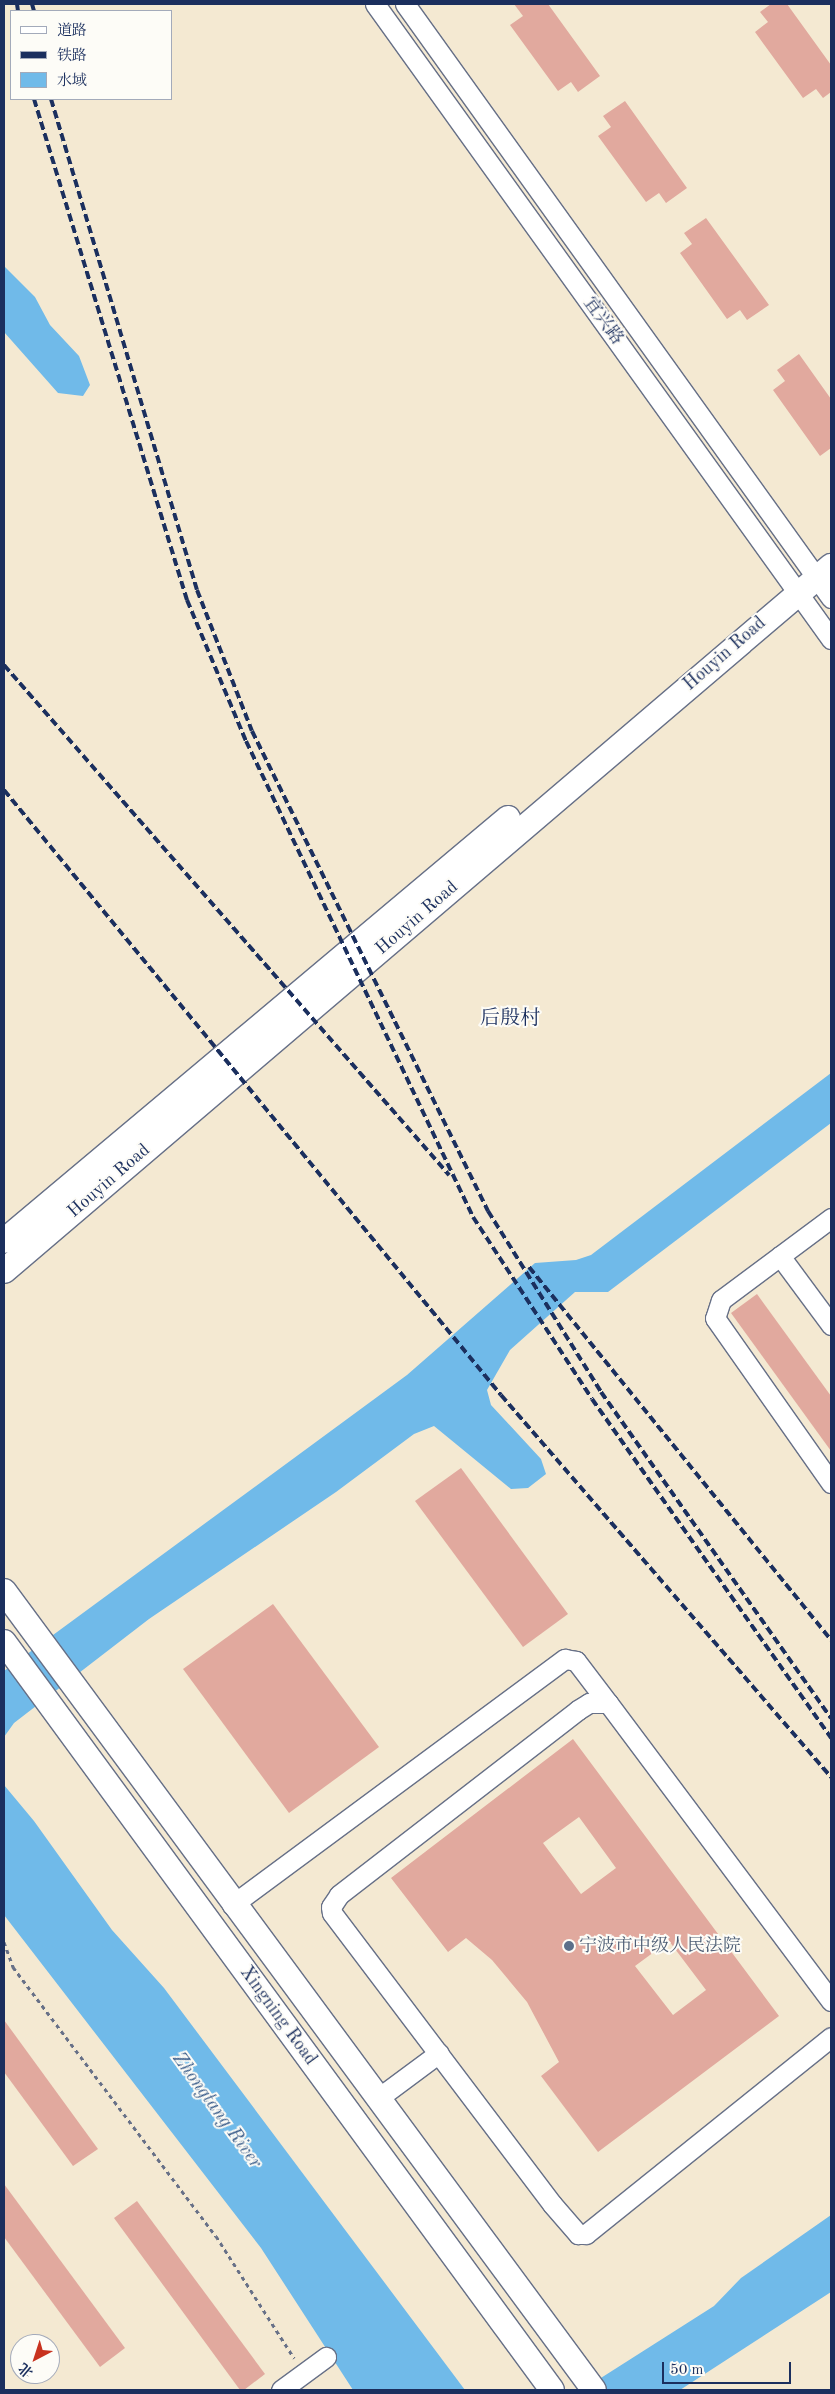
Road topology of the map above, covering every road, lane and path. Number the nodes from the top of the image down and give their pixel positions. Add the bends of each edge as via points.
1 (375, 4) edge
2 (405, 4) edge
3 (823, 562) edge
4 (794, 586) junction
5 (831, 598) edge
6 (831, 639) edge
7 (831, 1218) edge
8 (4, 1241) edge
9 (780, 1256) junction
10 (4, 1271) edge
11 (831, 1325) edge
12 (831, 1483) edge
13 (4, 1591) edge
14 (6, 1645) edge
15 (608, 1703) junction
16 (232, 1905) junction
17 (4, 1942) edge
18 (831, 2001) edge
19 (831, 2037) edge
20 (439, 2053) junction
21 (377, 2099) junction
22 (326, 2357) dead end
23 (304, 2373) junction
24 (549, 2386) edge
25 (281, 2390) edge
26 (594, 2390) edge

1 - 4 street, 宜兴路
2 - 3 street, 宜兴路
3 - 4 main road, Houyin Road
3 - 5 street, 宜兴路
4 - 6 street, 宜兴路
4 - 8 main road, Houyin Road
4 - 10 main road, Houyin Road
7 - 9 street
9 - 11 street
9 - 12 street via 721,1300 715,1318
13 - 16 main road
14 - 24 main road, Xingning Road
15 - 16 street via 576,1661 565,1659
15 - 18 street
15 - 20 street via 589,1703 578,1710 332,1902 332,1913
16 - 21 main road
17 - 23 path via 14,1967 216,2236
19 - 20 street via 586,2234 578,2234 571,2228
20 - 21 street
21 - 26 main road
22 - 23 street
23 - 25 street

